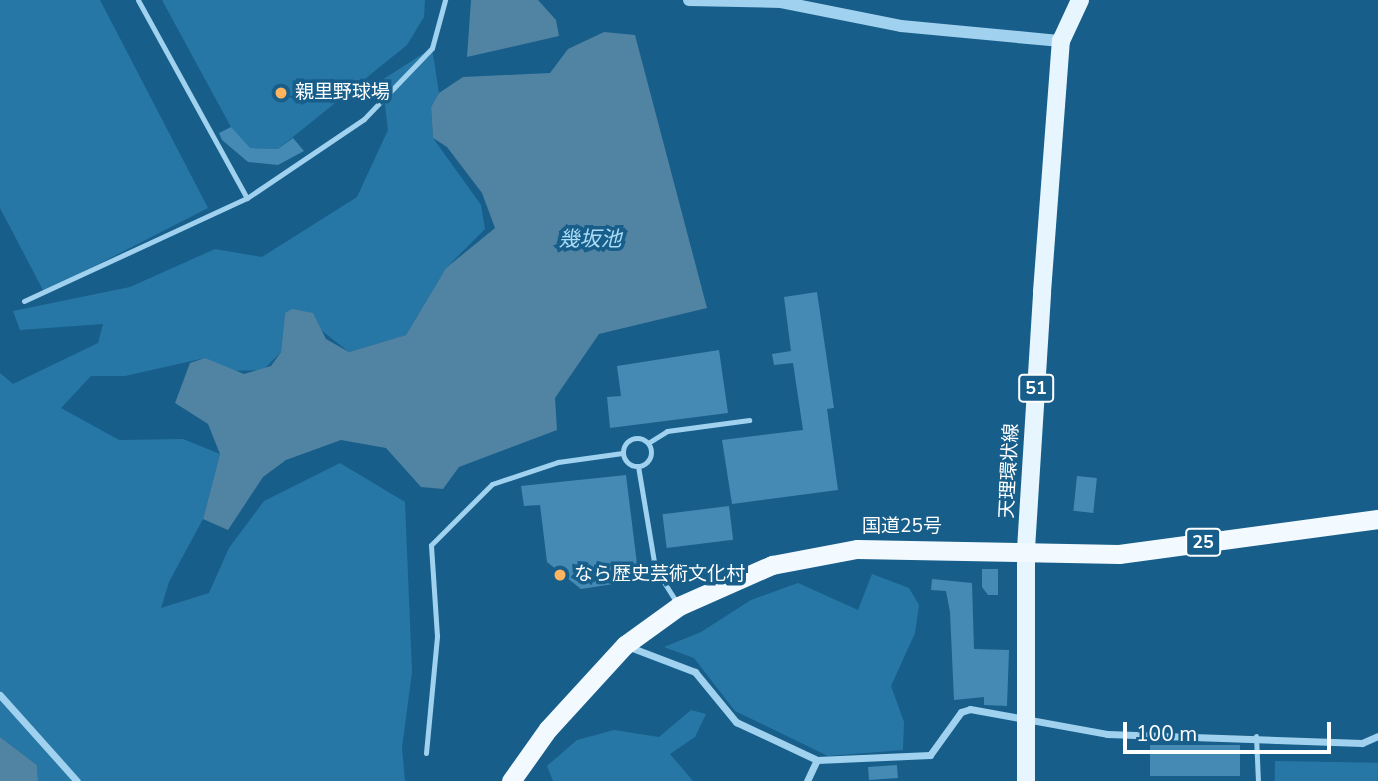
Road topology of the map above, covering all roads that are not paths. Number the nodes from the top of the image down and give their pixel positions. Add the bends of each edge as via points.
1 (138, 0) edge
2 (444, 0) edge
3 (689, 0) edge
4 (1080, 0) edge
5 (1060, 41) junction
6 (247, 198) junction
7 (24, 301) dead end
8 (749, 420) dead end
9 (648, 443) junction
10 (622, 453) junction
11 (638, 466) junction
12 (1378, 519) edge
13 (1026, 549) junction
14 (679, 606) junction
15 (625, 645) junction
16 (0, 695) edge
17 (1024, 720) junction
18 (1256, 736) junction
19 (1378, 736) edge
20 (426, 752) dead end
21 (817, 760) junction
22 (78, 781) edge
23 (511, 781) edge
24 (807, 781) edge
25 (1026, 781) edge
26 (1258, 781) edge

1 - 6 lane
2 - 6 lane via 432,48 364,119
3 - 5 street via 781,2 901,26
4 - 5 main road, 天理環状線 / 51
5 - 13 main road, 天理環状線 / 51
6 - 7 lane
8 - 9 lane via 667,431
9 - 10 lane via 632,439
9 - 11 lane via 651,455
10 - 11 lane
10 - 20 lane via 558,463 492,484 437,537 429,556 437,596 437,636
11 - 14 lane via 655,568
12 - 13 highway, 国道25号 / 25 via 1138,552
13 - 14 highway, 国道25号 / 25 via 857,549 814,554 723,582
13 - 17 main road, 天理環状線 / 51
14 - 15 highway, 国道25号 / 25
15 - 21 street via 695,672 736,722
15 - 23 highway, 国道25号 / 25 via 548,729
16 - 22 street
17 - 18 street via 1107,734
17 - 21 street via 970,709 961,712 941,748 930,755
17 - 25 main road, 天理環状線 / 51
18 - 19 street via 1362,743
18 - 26 lane
21 - 24 street

